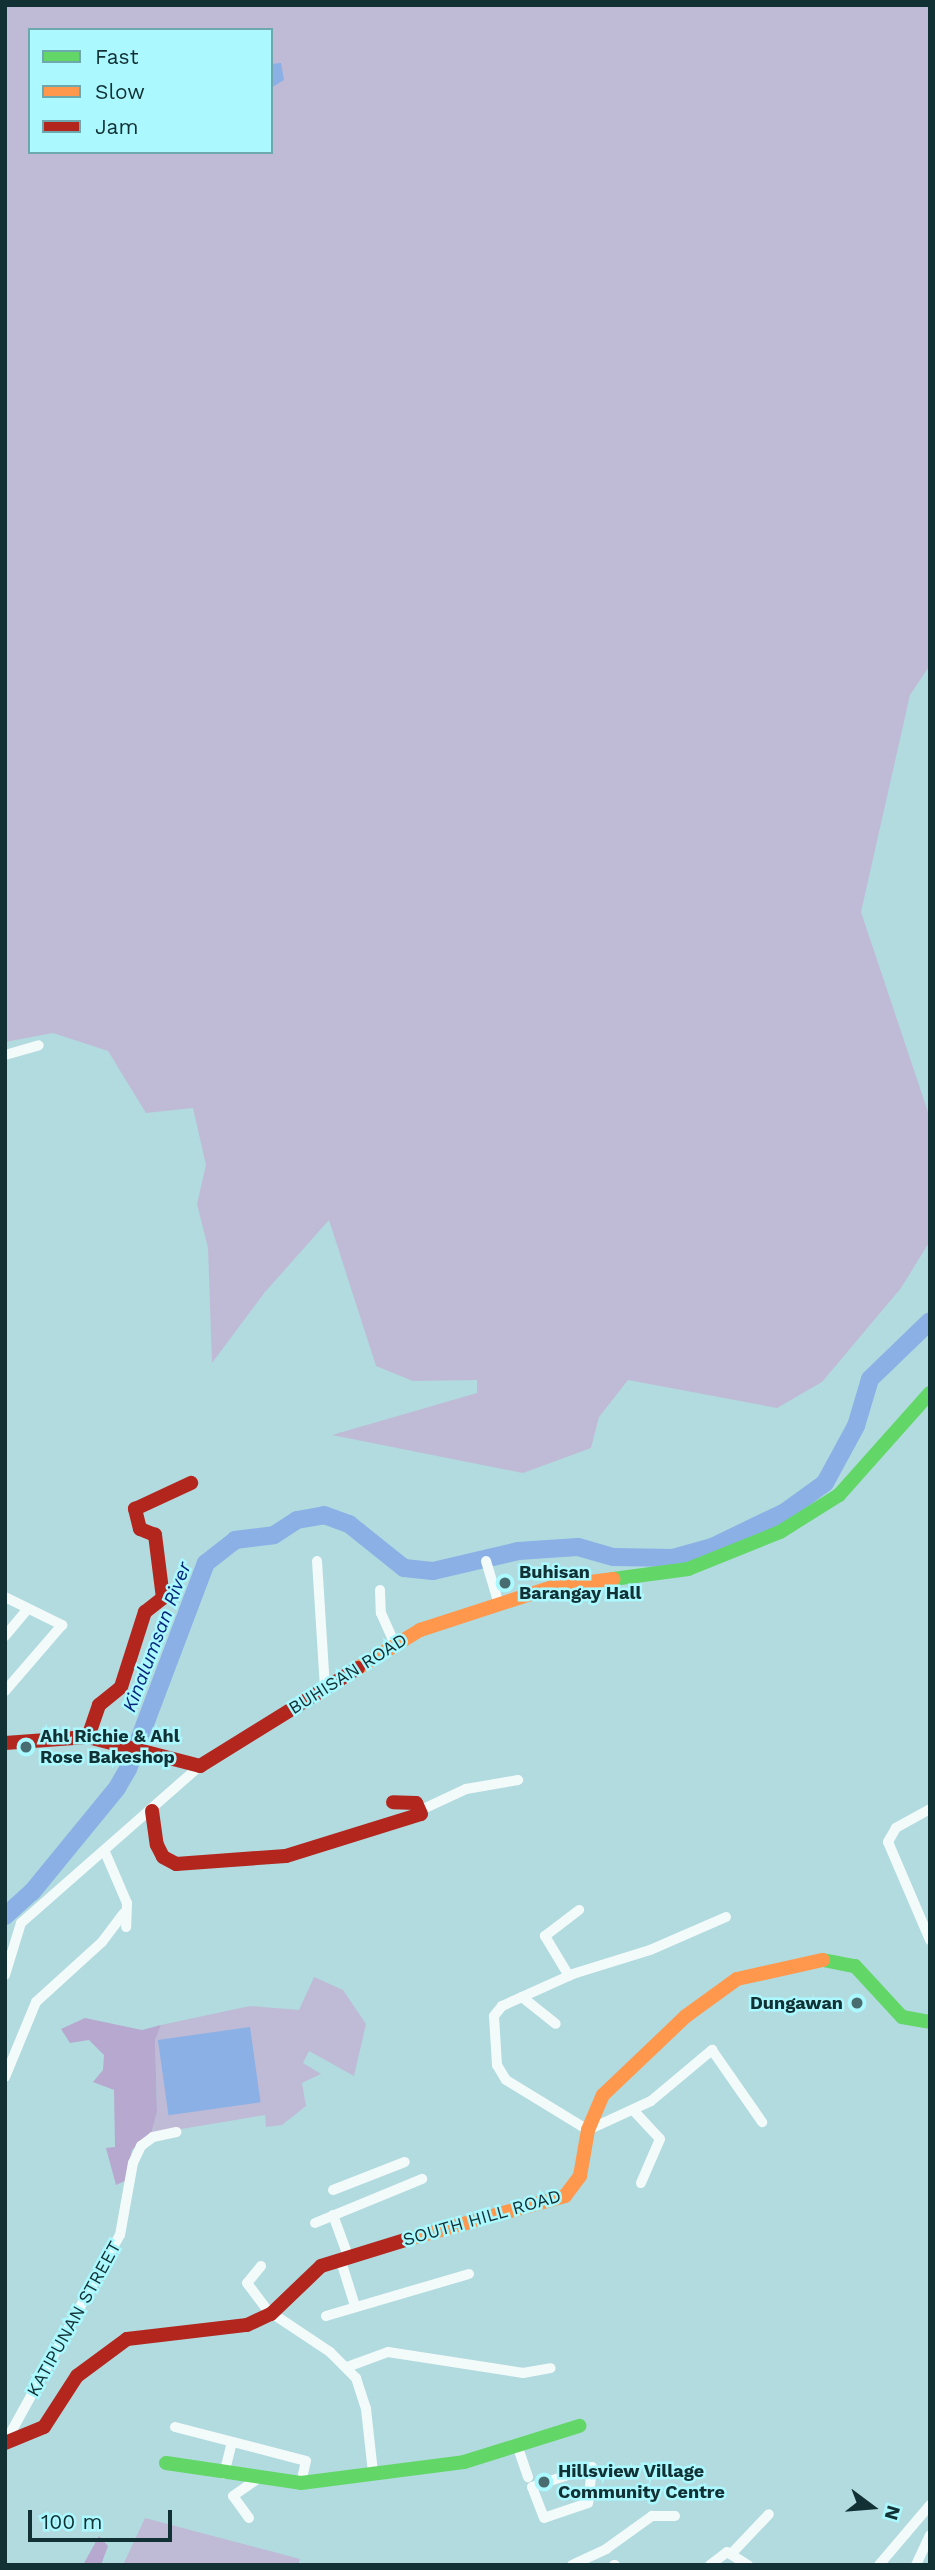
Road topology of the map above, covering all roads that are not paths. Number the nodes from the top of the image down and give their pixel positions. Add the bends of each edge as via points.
1 (39, 1045) dead end
2 (5, 1055) edge
3 (930, 1393) edge
4 (191, 1483) dead end
5 (317, 1561) dead end
6 (486, 1562) dead end
7 (380, 1590) dead end
8 (5, 1597) edge
9 (498, 1601) junction
10 (26, 1611) junction
11 (5, 1636) edge
12 (394, 1642) junction
13 (325, 1689) junction
14 (5, 1690) edge
15 (88, 1737) junction
16 (5, 1743) edge
17 (200, 1766) junction
18 (518, 1780) dead end
19 (393, 1802) dead end
20 (930, 1809) edge
21 (421, 1810) junction
22 (152, 1811) junction
23 (105, 1852) junction
24 (579, 1910) dead end
25 (124, 1913) junction
26 (726, 1917) dead end
27 (126, 1927) dead end
28 (930, 1940) edge
29 (5, 1975) edge
30 (569, 1976) junction
31 (522, 1997) junction
32 (930, 2022) edge
33 (556, 2024) dead end
34 (5, 2077) edge
35 (634, 2111) junction
36 (762, 2122) dead end
37 (588, 2130) junction
38 (176, 2132) dead end
39 (405, 2162) dead end
40 (422, 2179) dead end
41 (358, 2182) junction
42 (641, 2183) dead end
43 (334, 2190) dead end
44 (365, 2202) junction
45 (333, 2215) junction
46 (315, 2223) dead end
47 (344, 2257) junction
48 (261, 2266) dead end
49 (469, 2274) dead end
50 (355, 2306) junction
51 (271, 2314) junction
52 (326, 2316) dead end
53 (347, 2367) junction
54 (551, 2368) dead end
55 (579, 2426) dead end
56 (176, 2427) dead end
57 (232, 2442) junction
58 (5, 2443) edge
59 (517, 2445) junction
60 (166, 2463) dead end
61 (592, 2467) joint
62 (373, 2472) junction
63 (224, 2474) junction
64 (528, 2477) dead end
65 (257, 2479) junction
66 (301, 2483) junction
67 (930, 2505) edge
68 (769, 2514) dead end
69 (675, 2516) dead end
70 (249, 2518) dead end
71 (930, 2535) edge
72 (924, 2548) junction
73 (733, 2553) junction
74 (572, 2565) edge
75 (710, 2565) edge
76 (748, 2565) edge
77 (879, 2565) edge
78 (907, 2565) edge
79 (916, 2565) edge

1 - 2 street
3 - 9 street, BUHISAN ROAD via 839,1495 780,1532 688,1569 552,1587
4 - 15 street via 135,1509 140,1529 155,1535 162,1602 145,1612 121,1687 99,1704
5 - 13 street
6 - 9 street
7 - 12 street via 381,1613
8 - 10 street
9 - 12 street, BUHISAN ROAD
10 - 11 street
10 - 14 street via 62,1625
12 - 13 street, BUHISAN ROAD
13 - 17 street, BUHISAN ROAD
15 - 16 street
15 - 17 street
17 - 22 street
18 - 21 street via 466,1789
19 - 21 street via 411,1801
20 - 28 street via 896,1828 888,1842
21 - 22 street via 417,1816 286,1856 176,1864 163,1857 157,1845
22 - 23 street
23 - 25 street via 127,1903
23 - 29 street via 21,1923
24 - 30 street via 545,1936
25 - 27 street
25 - 34 street via 102,1942 36,2002
26 - 30 street via 650,1950
30 - 31 street
31 - 33 street
31 - 37 street via 502,2006 494,2016 497,2065 506,2080
32 - 37 street, SOUTH HILL ROAD via 902,2017 855,1966 844,1961 812,1959 737,1979 686,2015 603,2095
35 - 36 street via 712,2050
35 - 37 street
35 - 42 street via 660,2139
37 - 47 street, SOUTH HILL ROAD via 580,2176 571,2191 558,2200 500,2211
38 - 58 street, KATIPUNAN STREET via 153,2137 141,2146 133,2162 120,2235
39 - 41 street
40 - 44 street
41 - 43 street
41 - 44 street
44 - 45 street
45 - 46 street
45 - 47 street
47 - 50 street
47 - 51 street, SOUTH HILL ROAD via 316,2269
48 - 51 street via 247,2283
49 - 50 street
50 - 52 street
51 - 53 street
51 - 58 street, SOUTH HILL ROAD via 223,2330 127,2339 77,2376 44,2427
53 - 54 street via 388,2352 523,2373
53 - 62 street via 362,2390
55 - 59 street
56 - 57 street
57 - 63 street
57 - 66 street via 306,2461
59 - 62 street via 464,2462
59 - 64 street
60 - 63 street
61 - 61 street via 588,2503 544,2518 532,2487
62 - 66 street
63 - 65 street
65 - 66 street
65 - 70 street via 233,2496
67 - 77 street
68 - 73 street
69 - 74 street via 652,2516 606,2549
71 - 72 street
72 - 78 street
72 - 79 street
73 - 75 street
73 - 76 street

